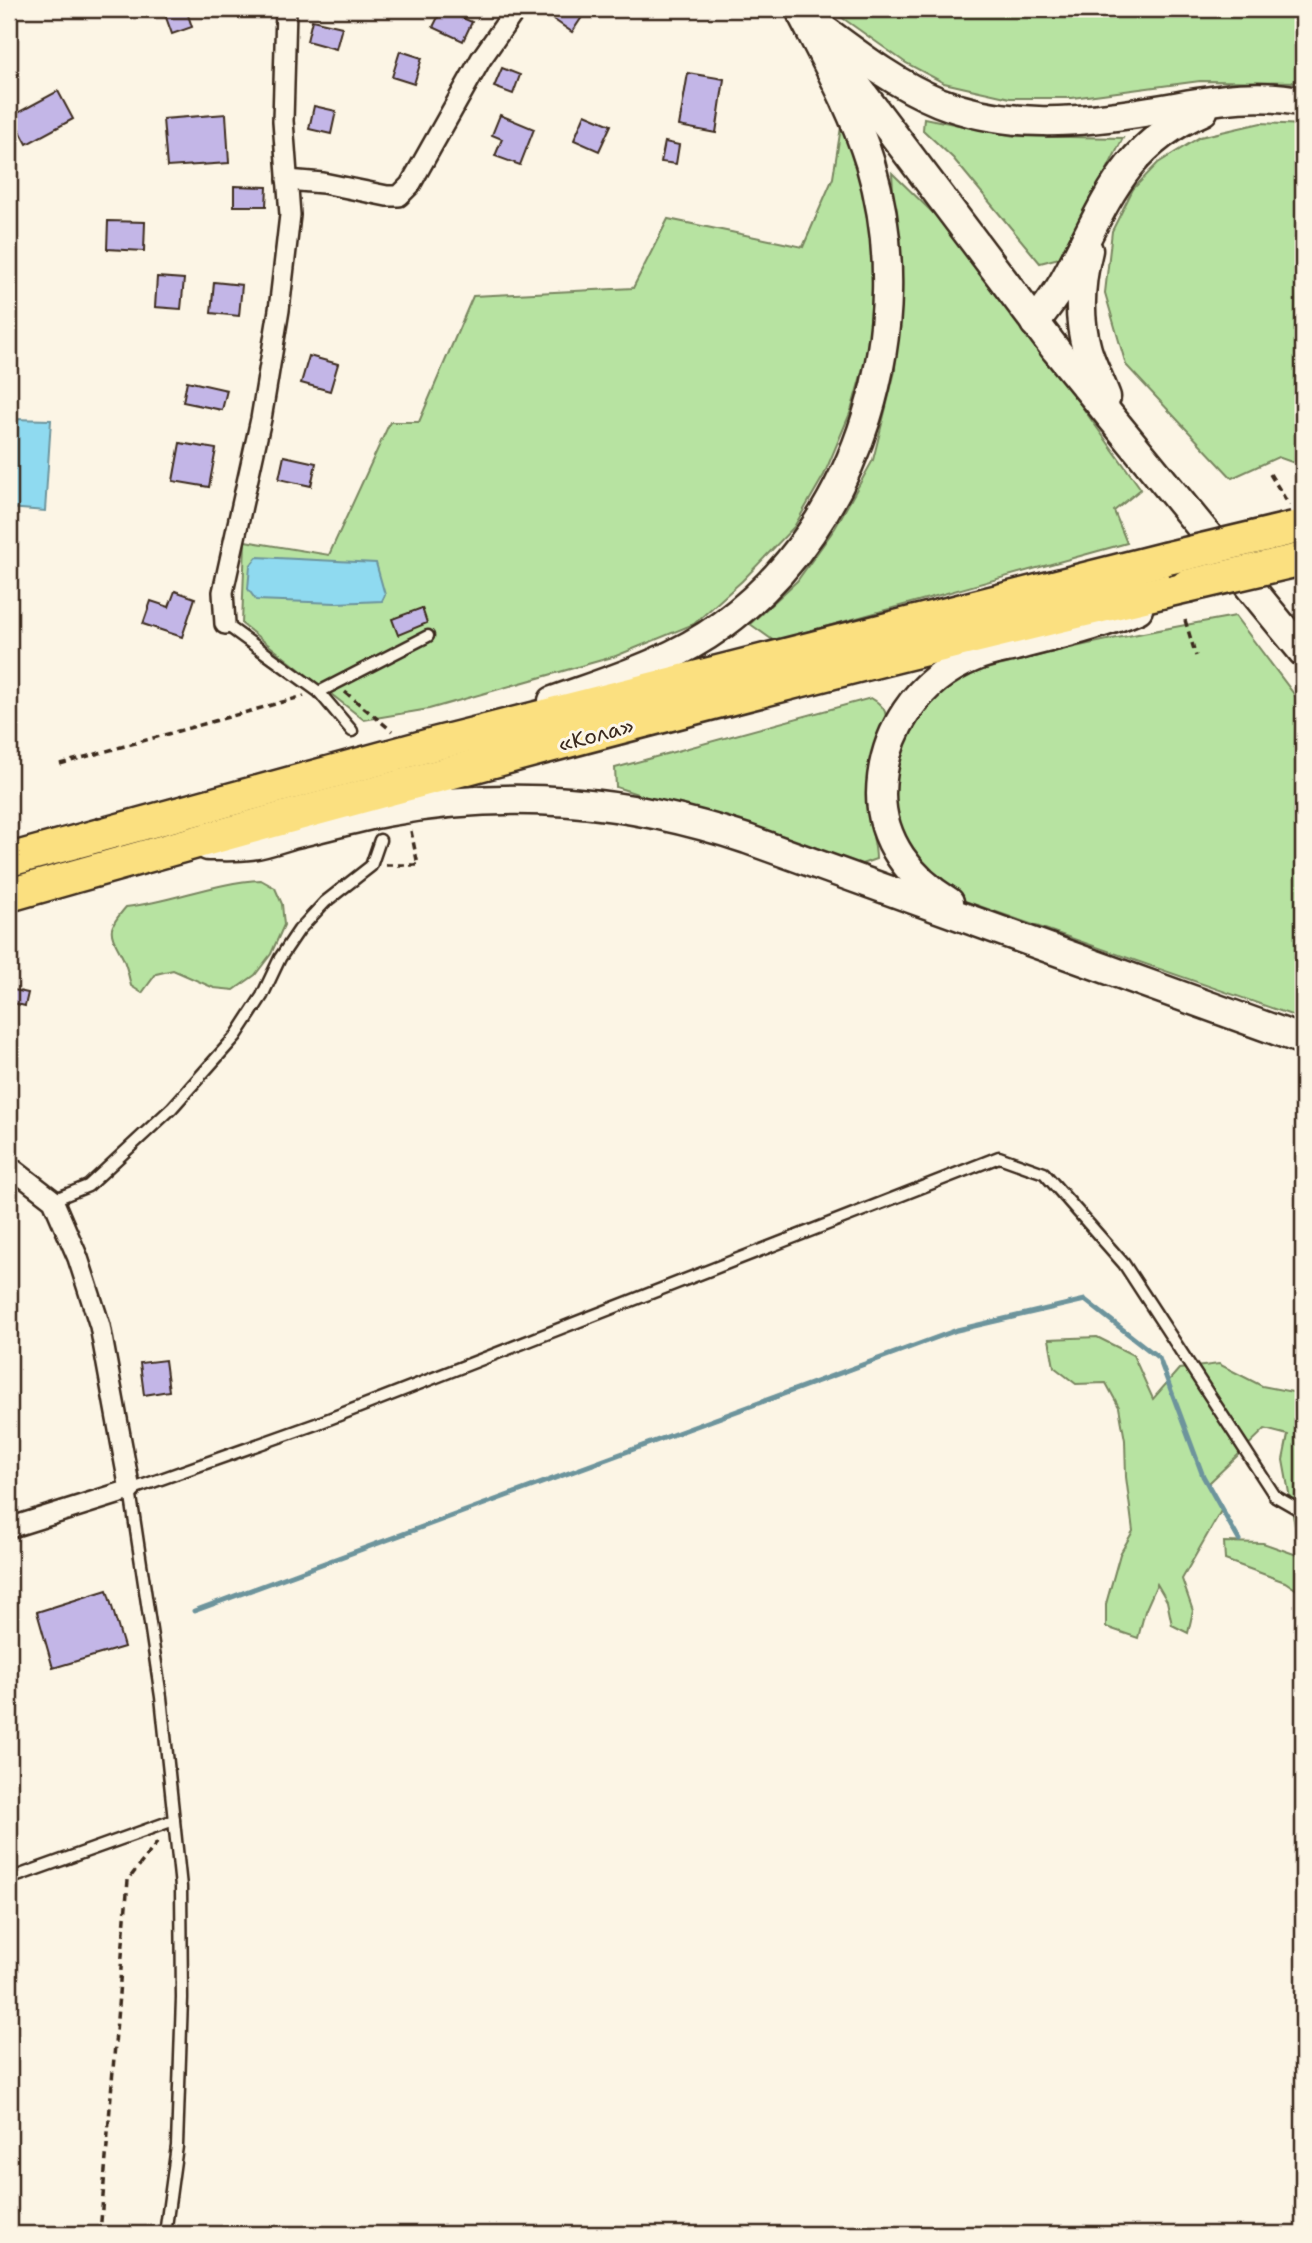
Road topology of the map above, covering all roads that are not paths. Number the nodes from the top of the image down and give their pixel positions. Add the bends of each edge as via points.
1 (286, 9) edge
2 (516, 9) edge
3 (800, 11) edge
4 (1303, 102) edge
5 (287, 180) junction
6 (1094, 222) junction
7 (1035, 323) junction
8 (1116, 422) junction
9 (1297, 522) edge
10 (1303, 559) edge
11 (1187, 586) junction
12 (225, 624) joint
13 (428, 636) dead end
14 (1303, 652) edge
15 (319, 692) junction
16 (352, 732) dead end
17 (434, 744) junction
18 (380, 840) dead end
19 (174, 848) junction
20 (9, 860) edge
21 (9, 895) edge
22 (978, 920) junction
23 (1271, 1027) junction
24 (1303, 1032) edge
25 (1303, 1040) edge
26 (9, 1166) edge
27 (53, 1200) junction
28 (130, 1490) junction
29 (1303, 1512) edge
30 (9, 1528) edge
31 (174, 1821) junction
32 (9, 1879) edge
33 (165, 2234) edge

1 - 5 street via 283,121
2 - 5 street via 399,196
3 - 4 main road via 903,84 939,102 985,116 1026,121 1102,119 1252,96
3 - 7 main road
3 - 17 main road via 862,140 878,197 885,249 882,349 867,415 844,477 785,566 753,600 705,637 653,664
4 - 6 main road via 1224,104 1176,124 1128,166
5 - 12 street via 290,215 279,310 261,419 223,592
6 - 7 main road via 1063,283
6 - 8 main road via 1082,280 1082,324 1091,363
7 - 8 main road
8 - 14 main road
9 - 17 highway, «Кола», bridge
10 - 11 highway, «Кола», bridge
11 - 19 highway, «Кола» via 660,718
11 - 22 main road via 1102,623 974,656 942,673 904,714 883,768 881,799 890,837 919,881
12 - 15 lane
13 - 15 lane
15 - 16 lane
17 - 20 highway, «Кола»
18 - 27 lane via 371,866 299,930 236,1036 172,1108 88,1186
19 - 21 highway, «Кола»
19 - 22 main road via 251,845 385,812 445,803 504,798 584,802 714,828
22 - 23 main road
23 - 24 main road
23 - 25 main road
26 - 27 street
27 - 28 street via 100,1326
28 - 29 lane via 316,1424 999,1157 1044,1173 1124,1264 1275,1496
28 - 30 street
28 - 31 lane
31 - 32 lane
31 - 33 lane via 181,1888 182,1998 177,2146

